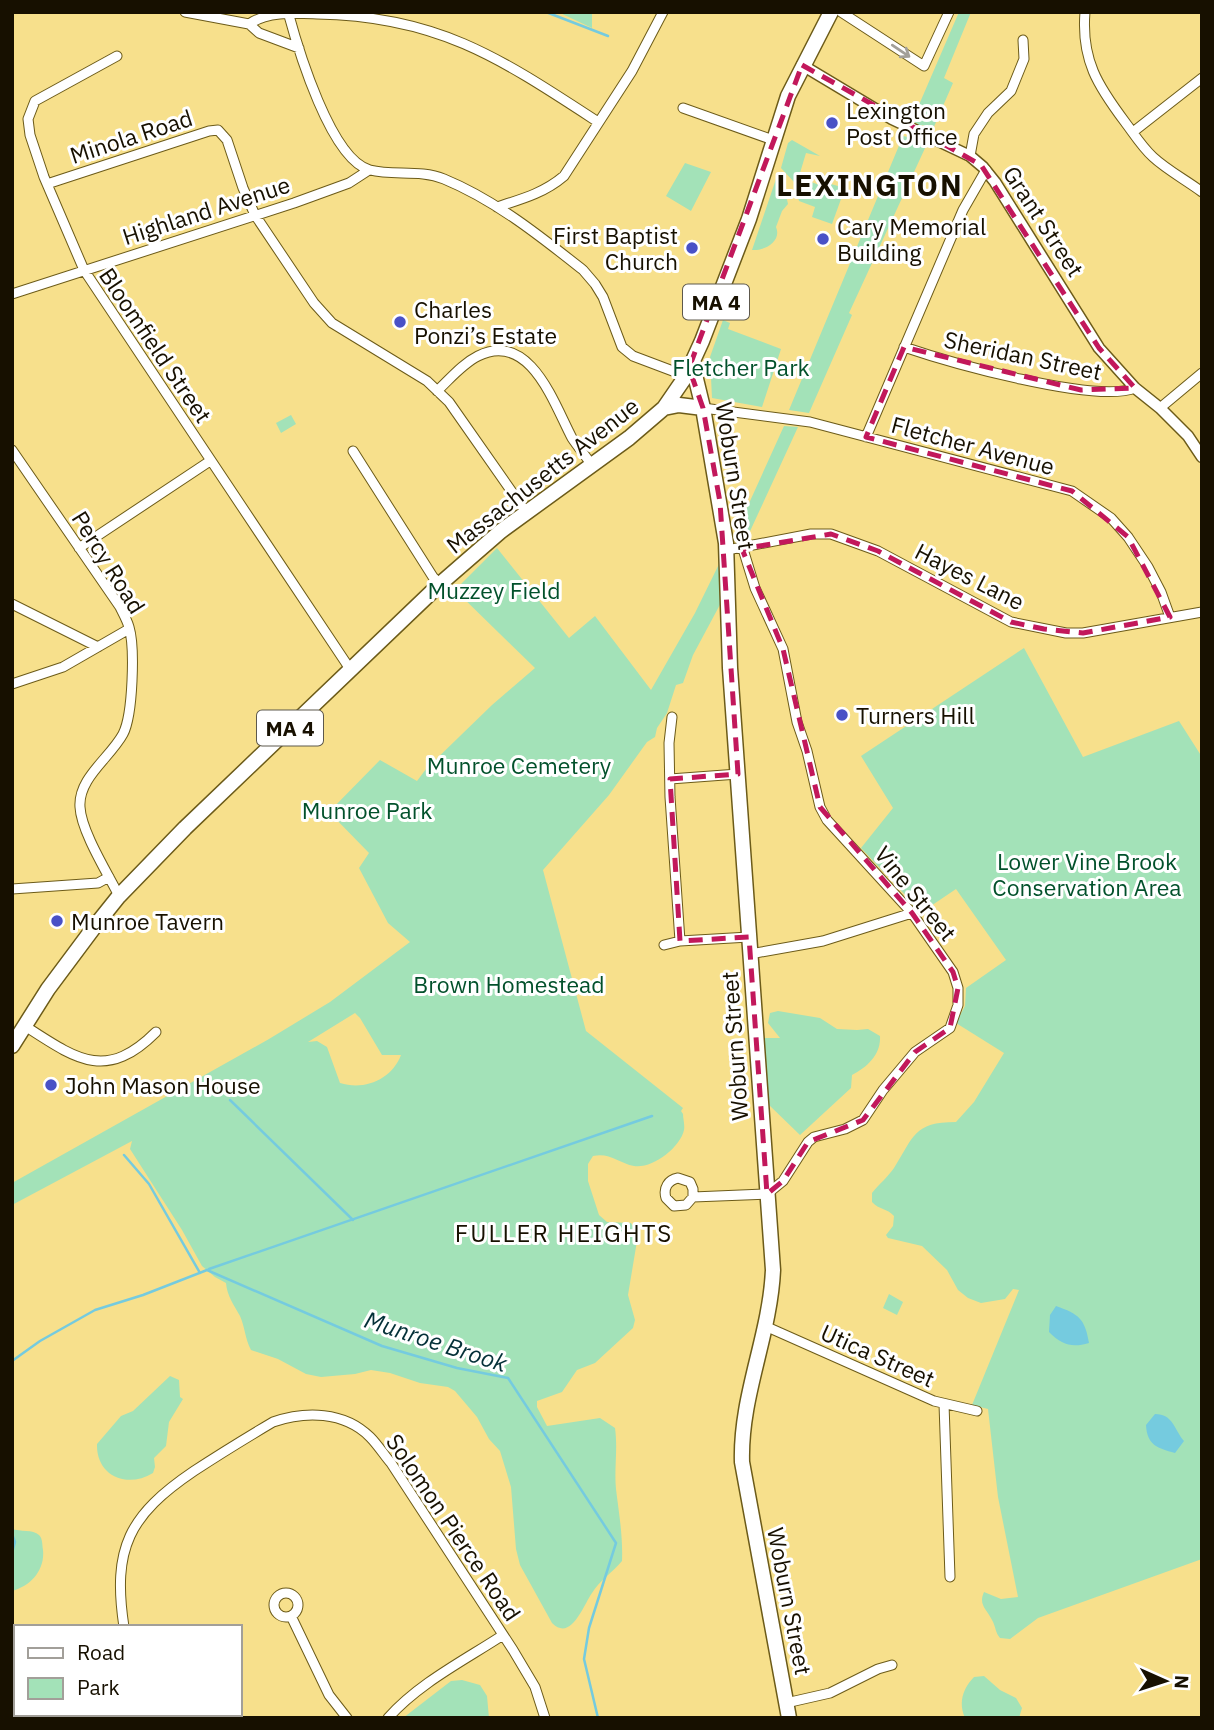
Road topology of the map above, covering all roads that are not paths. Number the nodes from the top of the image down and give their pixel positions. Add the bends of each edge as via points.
1 (185, 12) edge
2 (663, 12) edge
3 (831, 12) edge
4 (841, 12) edge
5 (949, 12) edge
6 (1086, 12) edge
7 (288, 13) edge
8 (249, 24) junction
9 (1023, 40) dead end
10 (299, 48) junction
11 (117, 56) dead end
12 (802, 65) junction
13 (1202, 78) edge
14 (683, 108) dead end
15 (598, 122) junction
16 (1133, 132) junction
17 (773, 140) junction
18 (970, 156) junction
19 (369, 170) junction
20 (986, 170) junction
21 (47, 184) junction
22 (1202, 192) edge
23 (497, 207) junction
24 (255, 215) junction
25 (84, 270) junction
26 (12, 294) edge
27 (904, 347) junction
28 (687, 372) junction
29 (1202, 373) edge
30 (1135, 388) junction
31 (437, 391) junction
32 (664, 408) junction
33 (703, 408) junction
34 (1160, 408) junction
35 (866, 437) junction
36 (12, 450) edge
37 (353, 452) dead end
38 (1202, 457) edge
39 (210, 461) junction
40 (591, 464) junction
41 (526, 512) junction
42 (79, 548) junction
43 (743, 549) junction
44 (727, 550) junction
45 (440, 584) junction
46 (12, 604) edge
47 (1202, 612) edge
48 (1170, 617) junction
49 (129, 629) junction
50 (98, 647) junction
51 (351, 669) junction
52 (12, 684) edge
53 (672, 717) dead end
54 (738, 774) junction
55 (670, 779) junction
56 (109, 877) junction
57 (12, 889) edge
58 (119, 896) junction
59 (912, 913) junction
60 (749, 937) junction
61 (680, 942) junction
62 (664, 945) dead end
63 (750, 954) junction
64 (25, 1026) junction
65 (156, 1031) dead end
66 (12, 1046) edge
67 (767, 1194) junction
68 (693, 1197) dead end
69 (765, 1326) junction
70 (944, 1404) junction
71 (977, 1410) dead end
72 (950, 1577) dead end
73 (291, 1616) dead end
74 (124, 1625) edge
75 (503, 1635) junction
76 (892, 1665) dead end
77 (786, 1703) junction
78 (346, 1718) edge
79 (388, 1718) edge
80 (545, 1718) edge
81 (789, 1718) edge

1 - 8 street
2 - 15 street via 642,55
3 - 12 main road, Massachusetts Avenue / MA 4
4 -> 5 street via 924,66
6 - 16 street via 1084,32 1091,68
7 - 8 street via 261,16
7 - 10 street
7 - 15 street via 352,15 432,31 499,59
8 - 10 street
9 - 18 street via 1024,59 1011,91 974,134
10 - 19 street via 338,144
11 - 21 street, Bloomfield Street via 44,95 31,108 30,135
12 - 17 main road, Massachusetts Avenue / MA 4
12 - 18 street, Grant Street via 892,119
13 - 16 street
14 - 17 street
15 - 23 street via 552,187
16 - 22 street via 1155,159
17 - 28 main road, Massachusetts Avenue / MA 4 via 749,219
18 - 20 street, Grant Street
19 - 23 street via 442,177
19 - 24 street, Highland Avenue via 349,183
20 - 27 street via 963,211
20 - 30 street, Grant Street via 1098,346
21 - 24 street, Minola Road via 218,130 227,140
21 - 25 street, Bloomfield Street
23 - 28 street via 593,281 622,347 633,356
24 - 25 street, Highland Avenue
24 - 31 street via 332,323
25 - 26 street, Highland Avenue
25 - 39 street, Bloomfield Street
27 - 30 street, Sheridan Street via 1081,390 1116,393
27 - 35 street
28 - 32 main road, Massachusetts Avenue / MA 4
28 - 33 main road, Woburn Street via 696,379
29 - 34 street
30 - 34 street, Grant Street
31 - 40 street via 480,355 500,352 526,360
31 - 41 street
32 - 33 main road
32 - 40 main road, Massachusetts Avenue / MA 4
33 - 35 street, Fletcher Avenue via 793,419
33 - 44 main road, Woburn Street
34 - 38 street, Grant Street
35 - 48 street, Fletcher Avenue via 1073,491 1111,518 1128,537 1161,592
36 - 42 street, Percy Road
37 - 45 street
39 - 42 street
39 - 51 street, Bloomfield Street
40 - 41 main road, Massachusetts Avenue / MA 4
41 - 45 main road, Massachusetts Avenue / MA 4
42 - 49 street, Percy Road via 120,607
43 - 44 street, Hayes Lane
43 - 48 street, Hayes Lane via 831,534 878,551 1011,622 1044,629 1083,633
43 - 59 street, Vine Street via 783,649 820,807
44 - 54 main road, Woburn Street
45 - 51 main road, Massachusetts Avenue / MA 4
46 - 50 street
47 - 48 street, Hayes Lane
49 - 50 street
49 - 56 street, Percy Road via 132,667 123,733 88,778 80,807
50 - 52 street via 63,667
51 - 58 main road, Massachusetts Avenue / MA 4
53 - 55 street
54 - 55 street
54 - 60 main road, Woburn Street
55 - 61 street
56 - 57 street via 98,883
56 - 58 street, Percy Road
58 - 64 main road, Massachusetts Avenue / MA 4 via 76,949
59 - 63 street via 855,933
59 - 67 street, Vine Street via 953,972 958,1005 950,1028 915,1052 863,1120 808,1142 783,1181
60 - 61 street
60 - 63 main road, Woburn Street
61 - 62 street
63 - 67 main road, Woburn Street
64 - 65 street via 70,1052 106,1062 139,1049
64 - 66 main road, Massachusetts Avenue / MA 4
67 - 68 street
67 - 69 main road, Woburn Street via 773,1270
69 - 70 street, Utica Street
69 - 77 main road, Woburn Street via 741,1439
70 - 71 street, Utica Street
70 - 72 street
73 - 78 street via 329,1695
74 - 75 street, Solomon Pierce Road via 123,1556 132,1529 150,1505 261,1429 290,1416 311,1414 354,1425 370,1437
75 - 79 street via 424,1686
75 - 80 street, Solomon Pierce Road via 535,1687
76 - 77 street via 830,1693
77 - 81 main road, Woburn Street

